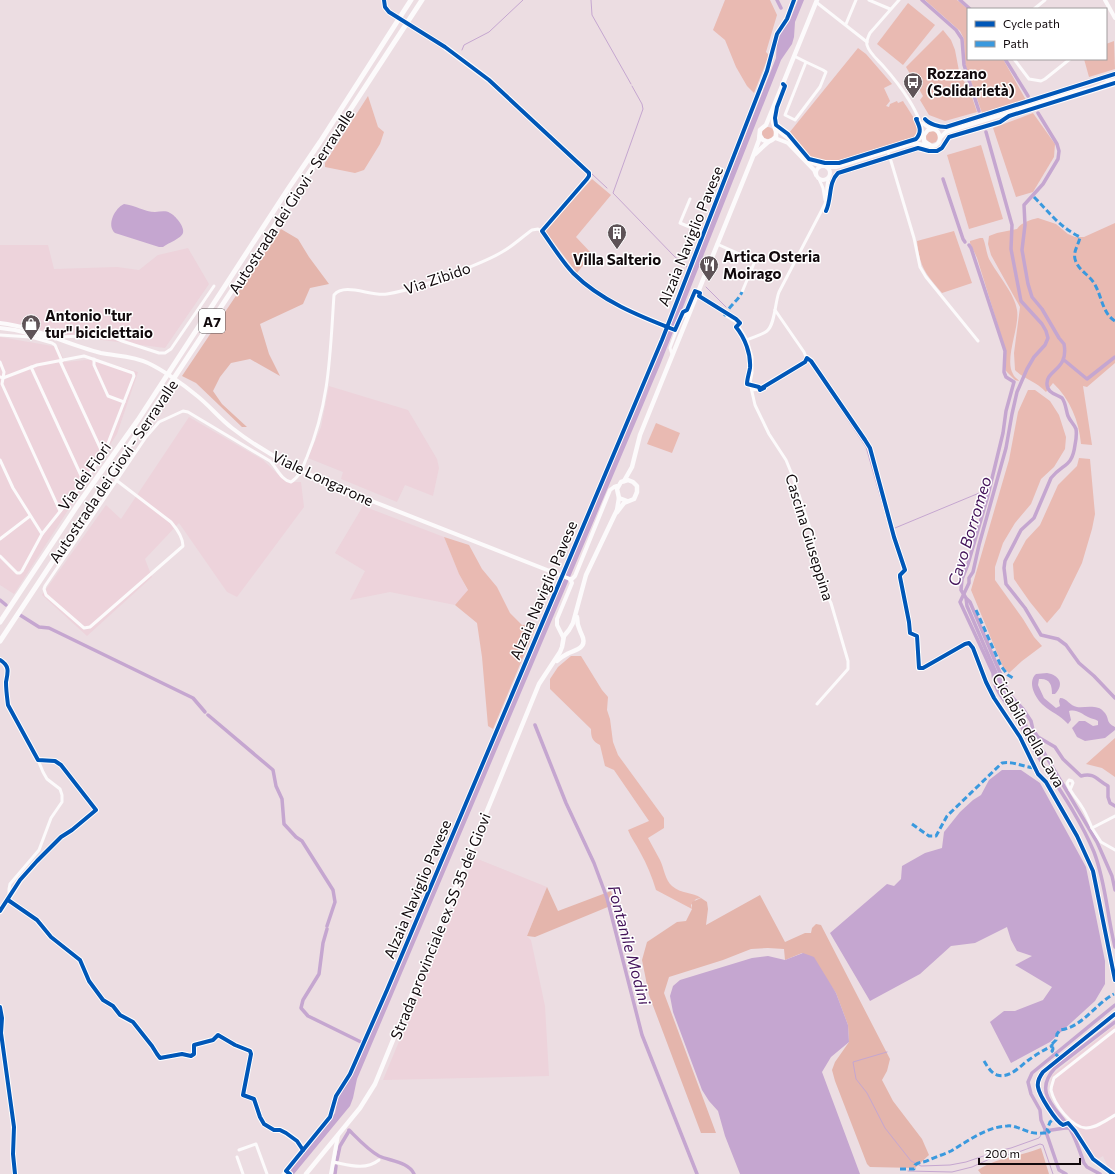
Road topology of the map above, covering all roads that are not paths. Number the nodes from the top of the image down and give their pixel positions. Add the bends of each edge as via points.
1 (411, 0) edge
2 (422, 0) edge
3 (856, 0) edge
4 (869, 0) edge
5 (899, 0) edge
6 (1045, 0) edge
7 (1105, 0) edge
8 (817, 1) edge
9 (1035, 8) edge
10 (890, 9) junction
11 (389, 12) dead end
12 (1115, 18) edge
13 (846, 24) junction
14 (418, 30) dead end
15 (867, 44) junction
16 (794, 56) junction
17 (1015, 60) edge
18 (1069, 60) edge
19 (806, 62) junction
20 (1115, 80) edge
21 (773, 108) junction
22 (921, 122) junction
23 (766, 125) junction
24 (775, 128) junction
25 (935, 130) junction
26 (946, 132) junction
27 (924, 135) junction
28 (760, 136) junction
29 (775, 138) junction
30 (940, 138) junction
31 (768, 142) junction
32 (910, 144) junction
33 (930, 145) junction
34 (888, 151) junction
35 (752, 159) junction
36 (825, 166) junction
37 (839, 166) junction
38 (830, 176) junction
39 (817, 177) junction
40 (690, 199) dead end
41 (717, 201) dead end
42 (824, 204) junction
43 (704, 232) junction
44 (716, 244) junction
45 (214, 286) dead end
46 (742, 292) dead end
47 (775, 310) junction
48 (688, 314) junction
49 (725, 315) dead end
50 (0, 323) edge
51 (667, 327) junction
52 (0, 328) edge
53 (675, 330) junction
54 (0, 335) edge
55 (55, 339) junction
56 (747, 340) junction
57 (978, 342) dead end
58 (672, 354) junction
59 (94, 359) junction
60 (61, 361) junction
61 (0, 362) edge
62 (31, 367) junction
63 (2, 377) edge
64 (752, 390) junction
65 (124, 402) junction
66 (103, 454) junction
67 (0, 460) edge
68 (632, 467) junction
69 (4, 469) junction
70 (301, 470) junction
71 (0, 471) edge
72 (116, 480) junction
73 (624, 481) junction
74 (84, 482) junction
75 (633, 482) junction
76 (618, 486) junction
77 (619, 498) junction
78 (627, 501) junction
79 (60, 511) junction
80 (30, 516) junction
81 (613, 518) junction
82 (42, 534) junction
83 (0, 539) edge
84 (0, 556) edge
85 (570, 579) junction
86 (577, 609) junction
87 (0, 622) edge
88 (568, 632) junction
89 (581, 634) junction
90 (563, 639) junction
91 (0, 641) edge
92 (576, 650) junction
93 (1, 660) edge
94 (552, 664) junction
95 (817, 704) dead end
96 (1070, 790) dead end
97 (1115, 816) edge
98 (1092, 828) junction
99 (1115, 850) edge
100 (9, 897) dead end
101 (1115, 1030) edge
102 (1115, 1115) edge
103 (338, 1135) junction
104 (239, 1150) dead end
105 (303, 1150) dead end
106 (325, 1151) junction
107 (334, 1155) junction
108 (237, 1157) dead end
109 (379, 1160) dead end
110 (333, 1162) junction
111 (288, 1172) edge
112 (243, 1174) edge
113 (267, 1174) edge
114 (283, 1174) edge
115 (306, 1174) edge
116 (331, 1174) edge

1 - 87 highway, Autostrada dei Giovi - Serravalle / A7 via 138,420
2 - 91 highway, Autostrada dei Giovi - Serravalle / A7
3 - 13 street
4 - 10 street
5 - 10 street
6 - 9 street
7 - 12 main road
8 - 13 street
8 - 16 main road
10 - 15 street via 870,33
11 - 14 street
13 - 15 street
15 - 22 street via 873,55 901,87
16 - 19 street
16 - 21 main road
17 - 18 street via 1029,79 1041,81
19 - 19 street via 785,115 794,120 820,87 826,72
20 - 26 main road
21 - 23 main road
21 - 24 main road via 772,121
22 - 25 street
22 - 27 street
23 - 24 main road
23 - 28 main road via 761,128
24 - 29 main road
24 - 36 main road via 789,139 809,162
25 - 26 main road
25 - 27 main road via 930,129
25 - 30 main road
26 - 30 main road
27 - 32 main road
27 - 33 main road via 926,143
28 - 31 main road
28 - 35 main road
29 - 31 main road
29 - 39 main road via 789,144 814,170
30 - 33 main road via 936,144
31 - 35 main road
32 - 33 main road
32 - 34 main road
34 - 37 main road
34 - 57 street via 920,267
35 - 44 main road
36 - 37 main road
36 - 38 main road via 830,170
36 - 39 main road via 818,168
37 - 38 main road
38 - 39 main road via 824,180
38 - 42 street
39 - 42 street via 824,192
40 - 43 street via 680,223
41 - 43 street, Alzaia Naviglio Pavese
42 - 47 street via 779,292
43 - 51 street, Alzaia Naviglio Pavese
44 - 46 street via 754,260
44 - 48 main road
45 - 55 street via 171,349 165,353 133,345 108,335
47 - 56 street via 767,332
47 - 64 street via 804,352 806,360 760,389
48 - 53 street via 683,316
48 - 58 main road
49 - 56 street, Cascina Giuseppina via 736,322
50 - 55 main road, Viale Longarone via 20,326
51 - 53 street, Via Zibido
51 - 70 street, Via Zibido via 621,308 589,286 574,274 538,229 532,230 484,261 417,287 379,295 349,290 338,291 334,295 324,403 318,428
52 - 55 main road, Viale Longarone
53 - 58 street via 670,348
54 - 60 street via 31,337 52,343
55 - 70 main road, Viale Longarone via 101,353 148,363 186,387 238,432 267,452
56 - 64 street, Cascina Giuseppina via 752,364
58 - 68 main road via 640,435
59 - 60 street via 84,356
59 - 65 street via 94,365 108,396
59 - 65 street, Via dei Fiori via 133,373
60 - 62 street
60 - 66 street
61 - 63 street via 4,372
62 - 63 street
62 - 74 street
63 - 79 street via 2,384
64 - 95 street, Cascina Giuseppina via 754,405 786,460 798,489 813,537 813,557 821,584 831,603 848,661 848,669
65 - 66 street, Via dei Fiori
66 - 74 street, Via dei Fiori
67 - 69 street
68 - 73 main road
68 - 75 main road
69 - 71 street
69 - 80 street
70 - 72 street via 295,480 287,481 270,461 183,411 156,425
70 - 85 main road, Viale Longarone
72 - 72 street via 171,522 183,546 90,627 84,628 46,595 44,589
73 - 75 main road
73 - 76 main road
74 - 79 street, Via dei Fiori
75 - 78 main road, Strada provinciale ex SS 35 dei Giovi via 637,494 634,499
76 - 77 main road, Strada provinciale ex SS 35 dei Giovi
76 - 85 main road via 610,490 575,576
77 - 78 main road
77 - 81 main road, Strada provinciale ex SS 35 dei Giovi
78 - 81 main road, Strada provinciale ex SS 35 dei Giovi
79 - 82 street, Via dei Fiori
80 - 82 street
80 - 83 street
81 - 86 main road, Strada provinciale ex SS 35 dei Giovi via 586,575
82 - 84 street, Via dei Fiori via 20,573
85 - 90 main road via 572,583 557,619
86 - 88 main road, Strada provinciale ex SS 35 dei Giovi
86 - 89 main road, Strada provinciale ex SS 35 dei Giovi
88 - 89 main road via 576,631
88 - 90 main road, Strada provinciale ex SS 35 dei Giovi
89 - 92 main road, Strada provinciale ex SS 35 dei Giovi via 583,644
90 - 92 main road via 565,647
90 - 94 main road, Strada provinciale ex SS 35 dei Giovi via 561,650
92 - 94 main road, Strada provinciale ex SS 35 dei Giovi
93 - 100 street via 8,669 8,705 43,772 60,789 62,795 62,802 51,818 39,850 10,884
94 - 103 main road, Strada provinciale ex SS 35 dei Giovi via 539,684 375,1084 364,1104
96 - 98 street via 1083,808
97 - 98 street
98 - 99 street via 1101,842
101 - 102 street via 1054,1078 1051,1090 1064,1115 1079,1126 1093,1127
103 - 106 main road, Strada provinciale ex SS 35 dei Giovi
103 - 107 main road
104 - 113 street via 256,1144
105 - 111 street
106 - 107 main road
106 - 115 main road, Strada provinciale ex SS 35 dei Giovi
107 - 110 main road
108 - 112 street
109 - 110 street via 364,1167
110 - 116 main road
111 - 114 street

